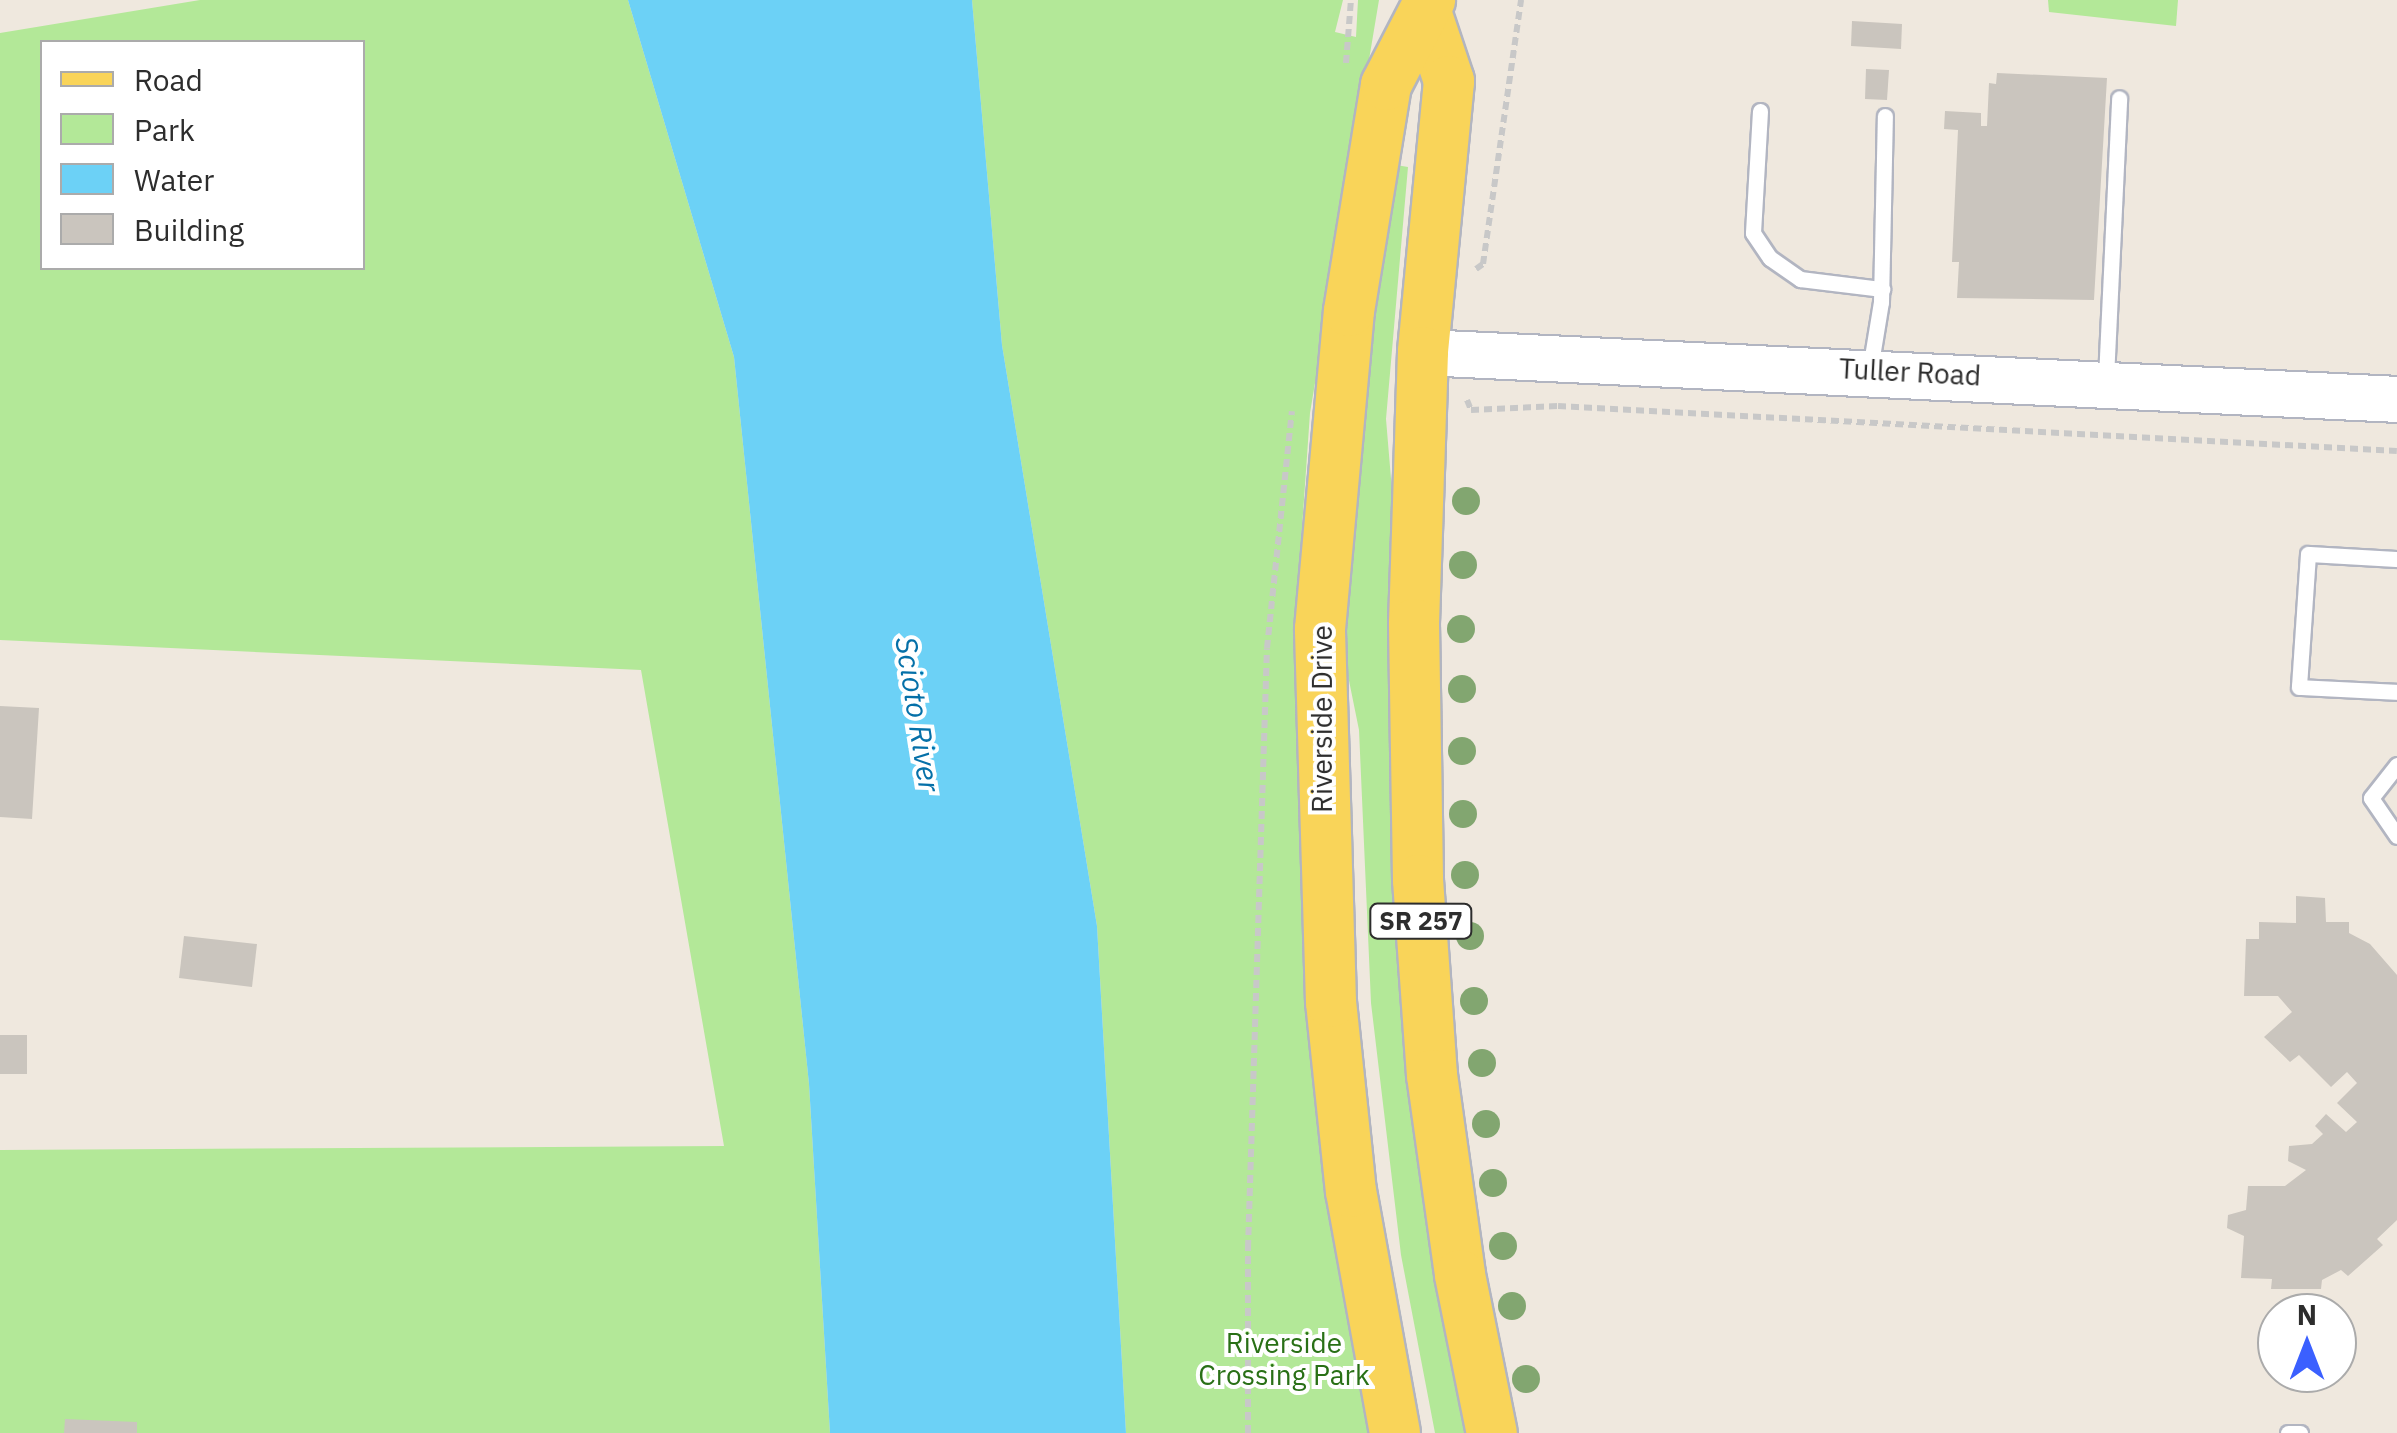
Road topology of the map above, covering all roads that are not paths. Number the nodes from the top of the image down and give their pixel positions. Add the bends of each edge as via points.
1 (1428, 8) edge
2 (2119, 98) dead end
3 (1760, 111) dead end
4 (1885, 116) dead end
5 (1882, 290) junction
6 (1423, 352) junction
7 (1870, 369) junction
8 (2106, 382) junction
9 (2397, 399) edge
10 (2397, 559) edge
11 (2397, 692) edge
12 (2397, 765) edge
13 (2397, 836) edge
14 (1395, 1433) edge
15 (1492, 1433) edge
16 (2288, 1433) edge
17 (2300, 1433) edge

1 - 6 main road, Riverside Drive / SR 257 via 1449,80
1 - 14 main road, Riverside Drive / SR 257 via 1386,85 1348,311 1320,629 1330,1002 1352,1192
2 - 8 lane
3 - 5 lane via 1753,233 1770,258 1800,279
4 - 5 lane
5 - 7 lane
6 - 7 street, Tuller Road
6 - 15 main road, Riverside Drive / SR 257 via 1414,624 1418,880 1432,1075 1460,1276
7 - 8 street, Tuller Road
8 - 9 street, Tuller Road
10 - 11 lane via 2308,554 2299,687
12 - 13 lane via 2372,798
16 - 17 lane

